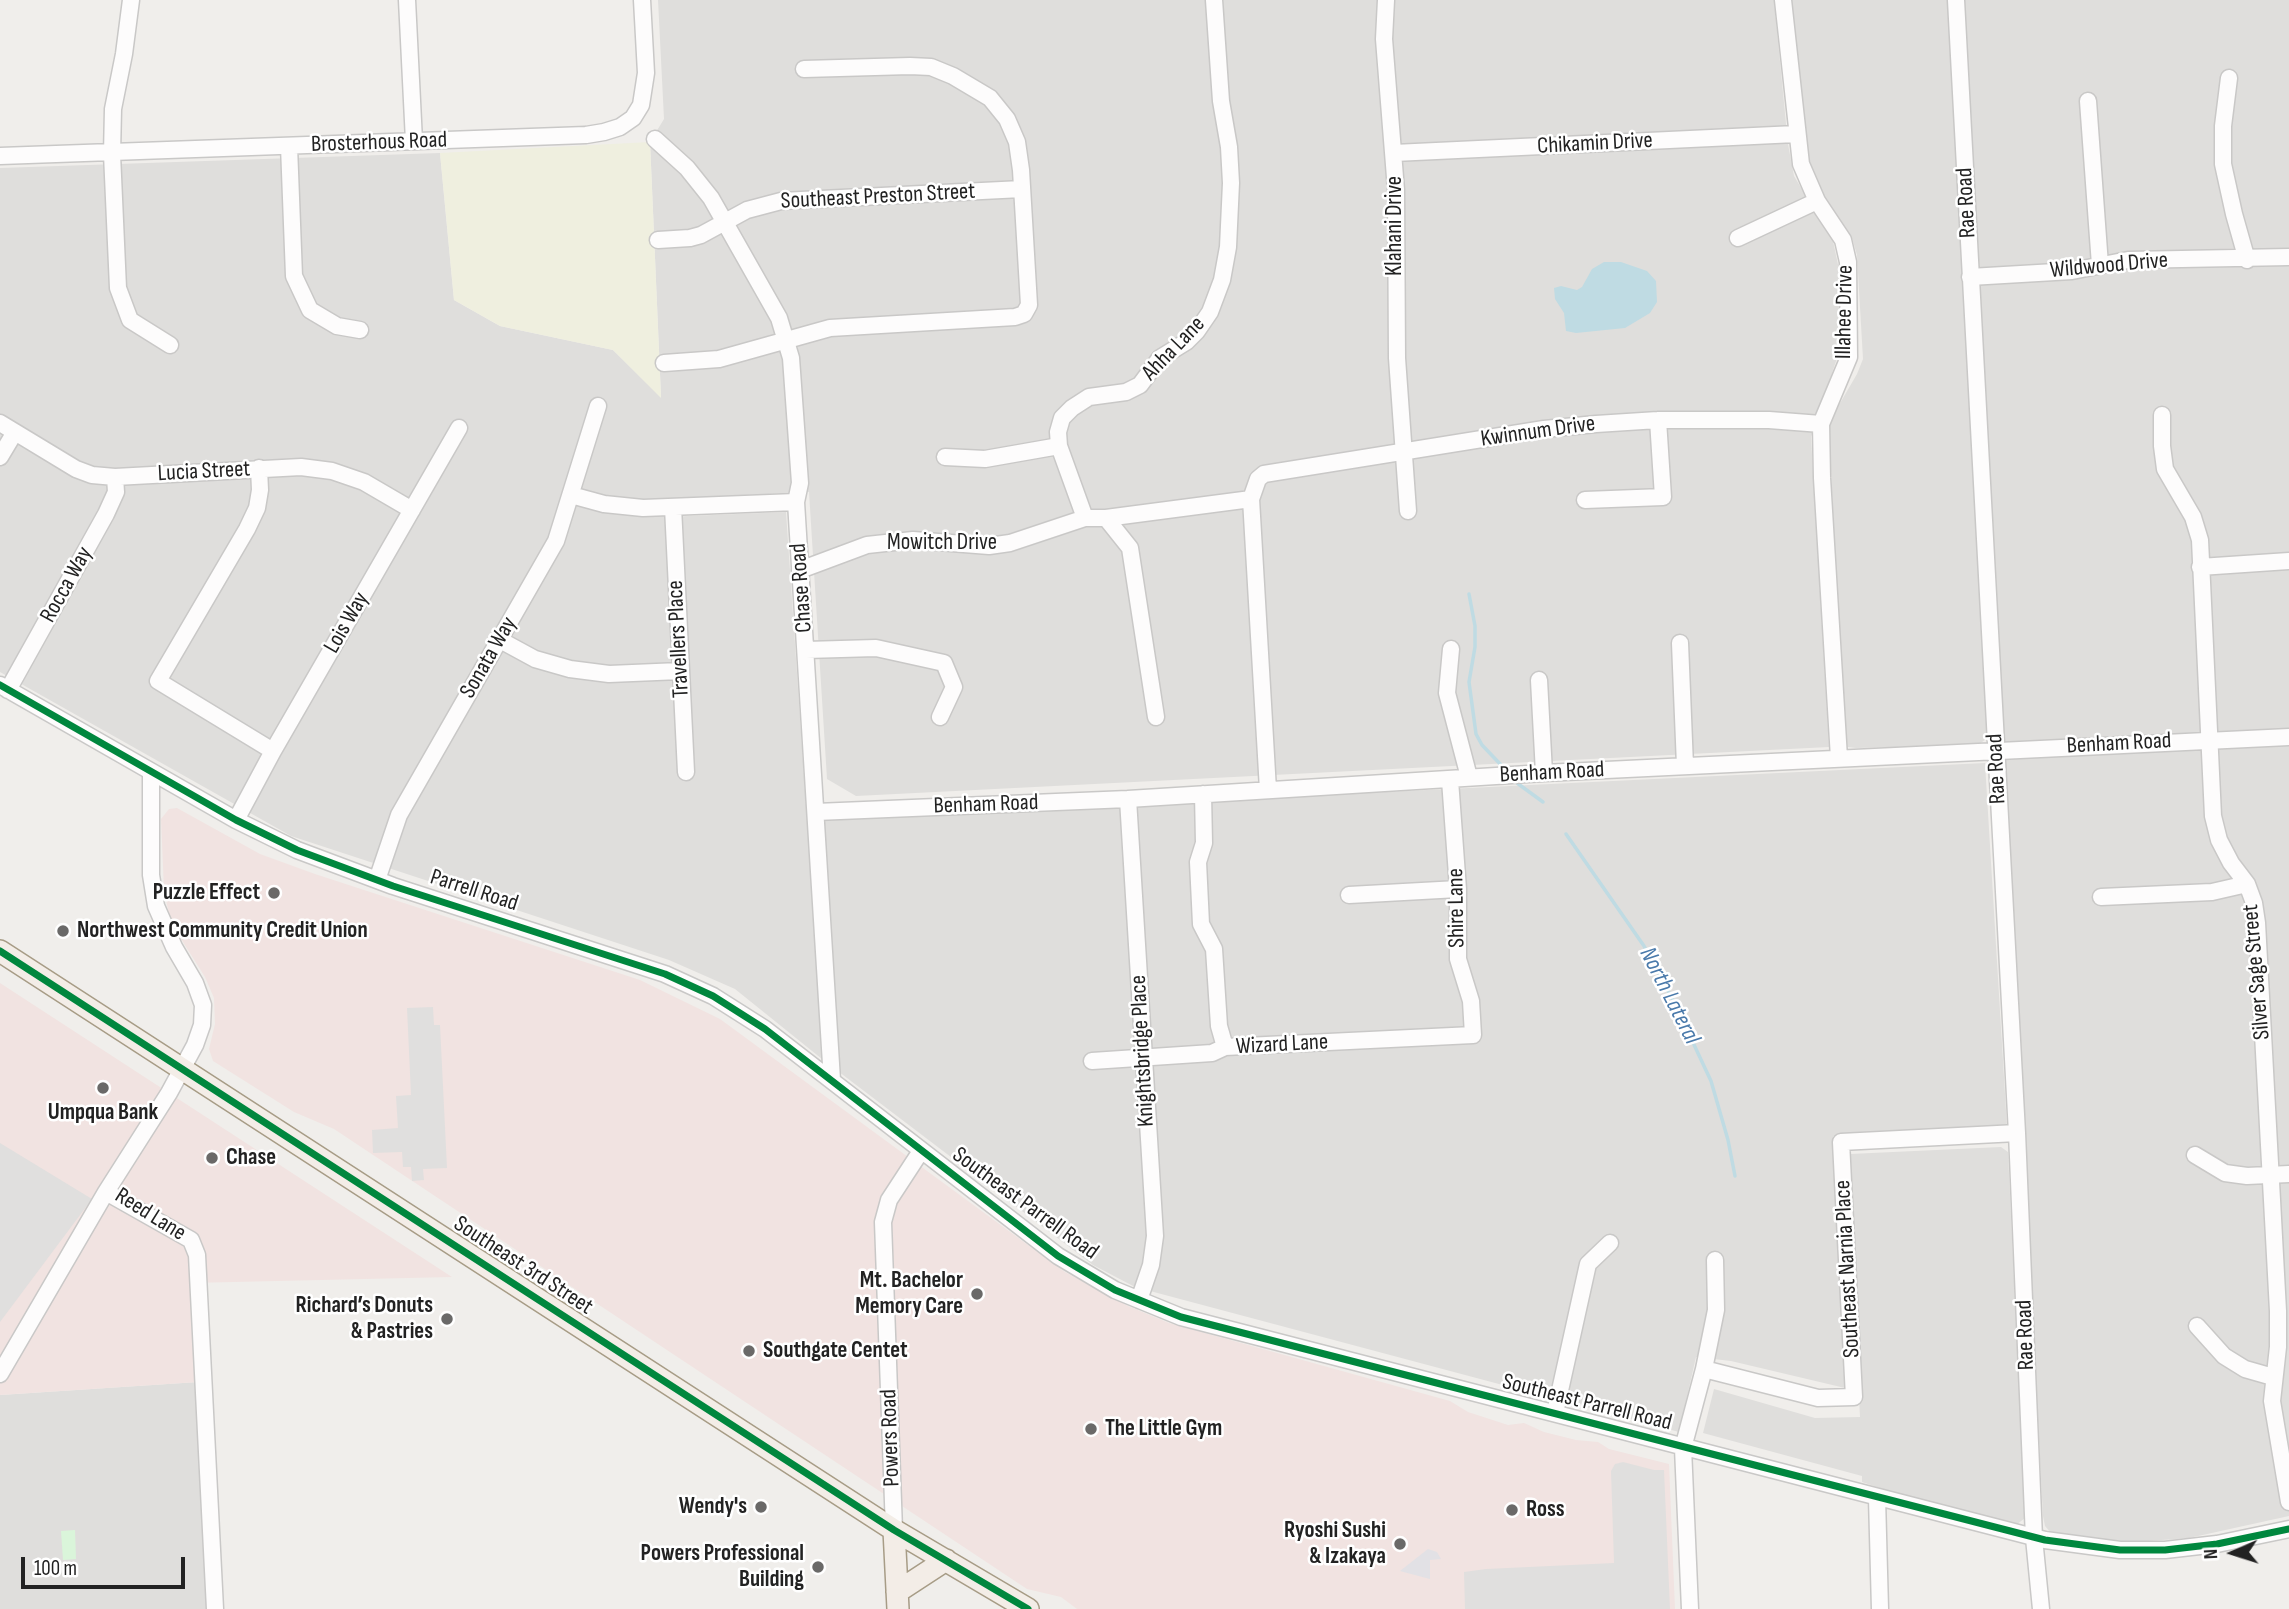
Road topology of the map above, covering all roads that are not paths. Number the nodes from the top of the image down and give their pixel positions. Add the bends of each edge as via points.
1 (131, 0) edge
2 (407, 0) edge
3 (642, 0) edge
4 (1214, 0) edge
5 (1385, 0) edge
6 (1783, 0) edge
7 (1956, 0) edge
8 (804, 69) dead end
9 (2229, 78) dead end
10 (2088, 102) dead end
11 (1796, 134) junction
12 (655, 139) dead end
13 (414, 141) junction
14 (289, 146) junction
15 (1394, 153) junction
16 (112, 154) junction
17 (0, 156) edge
18 (1022, 189) junction
19 (1817, 201) junction
20 (725, 222) junction
21 (1738, 238) dead end
22 (659, 240) dead end
23 (2289, 257) edge
24 (2247, 260) junction
25 (2100, 265) junction
26 (1970, 277) junction
27 (360, 330) dead end
28 (786, 341) junction
29 (170, 345) dead end
30 (664, 363) dead end
31 (598, 406) dead end
32 (2162, 415) dead end
33 (1658, 420) junction
34 (0, 423) edge
35 (1821, 424) junction
36 (459, 428) dead end
37 (15, 432) junction
38 (1059, 446) junction
39 (1406, 452) junction
40 (0, 457) edge
41 (945, 457) dead end
42 (258, 468) junction
43 (115, 477) junction
44 (571, 495) junction
45 (1251, 499) junction
46 (1584, 500) dead end
47 (796, 502) junction
48 (673, 507) junction
49 (412, 510) junction
50 (1408, 511) dead end
51 (1085, 517) junction
52 (1106, 518) junction
53 (2289, 561) edge
54 (2200, 567) junction
55 (800, 570) junction
56 (500, 640) junction
57 (1680, 643) dead end
58 (1451, 649) dead end
59 (806, 650) junction
60 (680, 671) junction
61 (1539, 680) dead end
62 (4, 688) edge
63 (940, 717) dead end
64 (1156, 717) dead end
65 (2289, 737) edge
66 (2210, 739) junction
67 (1996, 750) junction
68 (273, 751) junction
69 (1839, 758) junction
70 (1685, 766) junction
71 (150, 772) junction
72 (687, 772) dead end
73 (1545, 773) junction
74 (1469, 778) junction
75 (1450, 780) junction
76 (1268, 790) junction
77 (1203, 794) junction
78 (1128, 799) junction
79 (816, 812) junction
80 (236, 820) junction
81 (377, 880) junction
82 (2247, 884) junction
83 (1458, 889) junction
84 (1349, 895) dead end
85 (2101, 897) dead end
86 (0, 951) edge
87 (1473, 1035) joint
88 (1225, 1047) junction
89 (1143, 1058) junction
90 (1091, 1061) dead end
91 (181, 1068) junction
92 (832, 1080) junction
93 (2017, 1133) junction
94 (921, 1151) junction
95 (2195, 1155) dead end
96 (2289, 1174) edge
97 (2271, 1175) junction
98 (106, 1192) junction
99 (1610, 1243) dead end
100 (1715, 1260) dead end
101 (1139, 1300) junction
102 (2197, 1326) dead end
103 (1704, 1369) junction
104 (0, 1374) edge
105 (2273, 1377) junction
106 (1555, 1413) junction
107 (1683, 1448) junction
108 (1877, 1498) junction
109 (2289, 1502) edge
110 (894, 1530) junction
111 (2289, 1530) edge
112 (2034, 1538) junction
113 (946, 1560) junction
114 (897, 1600) edge
115 (215, 1609) edge
116 (1028, 1609) edge
117 (1690, 1609) edge
118 (1880, 1609) edge
119 (2041, 1609) edge

1 - 16 street via 113,109
2 - 13 street
3 - 13 street, Brosterhous Road via 645,89 633,118 620,127 586,135
4 - 38 street, Ahha Lane via 1231,183 1222,280 1197,331 1160,358 1140,385 1126,392 1089,397 1072,408 1062,418
5 - 15 street, Klahani Drive
6 - 11 street, Illahee Drive
7 - 26 street, Rae Road
8 - 18 street via 931,67 974,87 990,98 1017,142
9 - 24 street via 2223,164
10 - 25 street
11 - 15 street, Chikamin Drive
11 - 19 street, Illahee Drive via 1801,164
12 - 20 street, Chase Road via 687,168
13 - 14 street, Brosterhous Road
14 - 16 street, Brosterhous Road
14 - 27 street via 294,276 310,310 337,326
15 - 39 street, Klahani Drive via 1397,358
16 - 17 street, Brosterhous Road
16 - 29 street via 118,288 130,320
18 - 20 street, Southeast Preston Street via 781,201 747,210
18 - 28 street via 1028,305 1024,314 1004,319 830,328
19 - 21 street
19 - 35 street, Illahee Drive via 1843,240 1848,262 1849,357
20 - 22 street, Southeast Preston Street via 690,238
20 - 28 street, Chase Road via 779,318
23 - 24 street, Wildwood Drive
24 - 25 street, Wildwood Drive via 2128,260
25 - 26 street, Wildwood Drive
26 - 67 street, Rae Road
28 - 30 street via 708,361
28 - 47 street, Chase Road via 800,483
31 - 44 street, Sonata Way via 583,430
32 - 54 street, Silver Sage Street via 2165,469 2193,517 2200,540
33 - 35 street, Kwinnum Drive
33 - 39 street, Kwinnum Drive via 1544,429
33 - 46 street via 1663,497
34 - 37 street, Lucia Street
35 - 69 street, Illahee Drive
36 - 49 street, Lois Way
37 - 40 street
37 - 43 street, Lucia Street via 76,469
38 - 41 street via 985,459
38 - 51 street
39 - 45 street, Kwinnum Drive via 1264,474
39 - 50 street, Klahani Drive
42 - 43 street, Lucia Street
42 - 49 street, Lucia Street via 332,471 364,482
42 - 68 street via 257,508 158,681
43 - 62 street, Rocca Way via 116,492 106,514
44 - 48 street via 604,504
44 - 56 street, Sonata Way via 556,541
45 - 52 street, Mowitch Drive
45 - 76 street
47 - 48 street
47 - 55 street, Chase Road
48 - 60 street, Travellers Place
49 - 68 street, Lois Way
51 - 52 street, Mowitch Drive
51 - 55 street, Mowitch Drive via 989,547 913,540 867,545
52 - 64 street via 1130,548
53 - 54 street
54 - 66 street, Silver Sage Street
55 - 59 street, Chase Road
56 - 60 street via 536,659 570,669 609,674
56 - 81 street, Sonata Way via 398,815
57 - 70 street
58 - 74 street via 1447,693
59 - 63 street via 876,649 944,663 954,687
59 - 79 street, Chase Road
60 - 72 street, Travellers Place
61 - 73 street
62 - 71 street, Parrell Road
65 - 66 street, Benham Road
66 - 67 street, Benham Road
66 - 82 street, Silver Sage Street via 2213,816 2219,841
67 - 69 street, Benham Road
67 - 93 street, Rae Road
68 - 80 street, Lois Way
69 - 70 street, Benham Road
70 - 73 street, Benham Road
71 - 80 street, Parrell Road
71 - 91 street, Reed Lane via 151,875 156,906 203,1005 202,1025
73 - 74 street, Benham Road
74 - 75 street, Benham Road
75 - 76 street, Benham Road
75 - 83 street, Shire Lane
76 - 77 street, Benham Road
77 - 78 street, Benham Road
77 - 88 street via 1204,844 1198,862 1201,924 1214,949 1219,1026
78 - 79 street, Benham Road
78 - 89 street, Knightsbridge Place
79 - 92 street, Chase Road
80 - 81 street, Parrell Road via 297,850
81 - 92 street, Parrell Road via 665,974 740,1012
82 - 85 street via 2212,891
82 - 97 street, Silver Sage Street via 2257,923
83 - 84 street
83 - 87 street, Shire Lane via 1458,959 1471,1001
86 - 91 main road, Southeast 3rd Street
87 - 88 street, Wizard Lane
88 - 89 street, Wizard Lane via 1212,1054
89 - 90 street, Wizard Lane
89 - 101 street, Knightsbridge Place via 1155,1236
91 - 98 street, Reed Lane
91 - 110 main road, Southeast 3rd Street
92 - 94 street, Parrell Road
93 - 103 street, Southeast Narnia Place via 1841,1142 1854,1397 1818,1398
93 - 112 street, Rae Road
94 - 101 street, Southeast Parrell Road via 1058,1256
94 - 110 street, Powers Road via 889,1199 883,1222
95 - 97 street via 2225,1173
96 - 97 street
97 - 105 street, Silver Sage Street via 2278,1311
98 - 104 street
98 - 115 street, Reed Lane via 191,1240 197,1255
99 - 106 street via 1588,1264
100 - 103 street via 1716,1310
101 - 106 street, Southeast Parrell Road via 1221,1328
102 - 105 street via 2224,1356 2245,1370
103 - 107 street
105 - 109 street, Silver Sage Street via 2272,1401
106 - 107 street, Southeast Parrell Road
107 - 108 street, Southeast Parrell Road
107 - 117 street
108 - 112 street, Southeast Parrell Road
108 - 118 street
110 - 113 main road, Southeast 3rd Street
110 - 114 main road, Powers Road
111 - 112 street, Southeast Parrell Road via 2165,1550 2120,1550
112 - 119 street, Rae Road
113 - 114 main road
113 - 116 main road, Southeast 3rd Street

